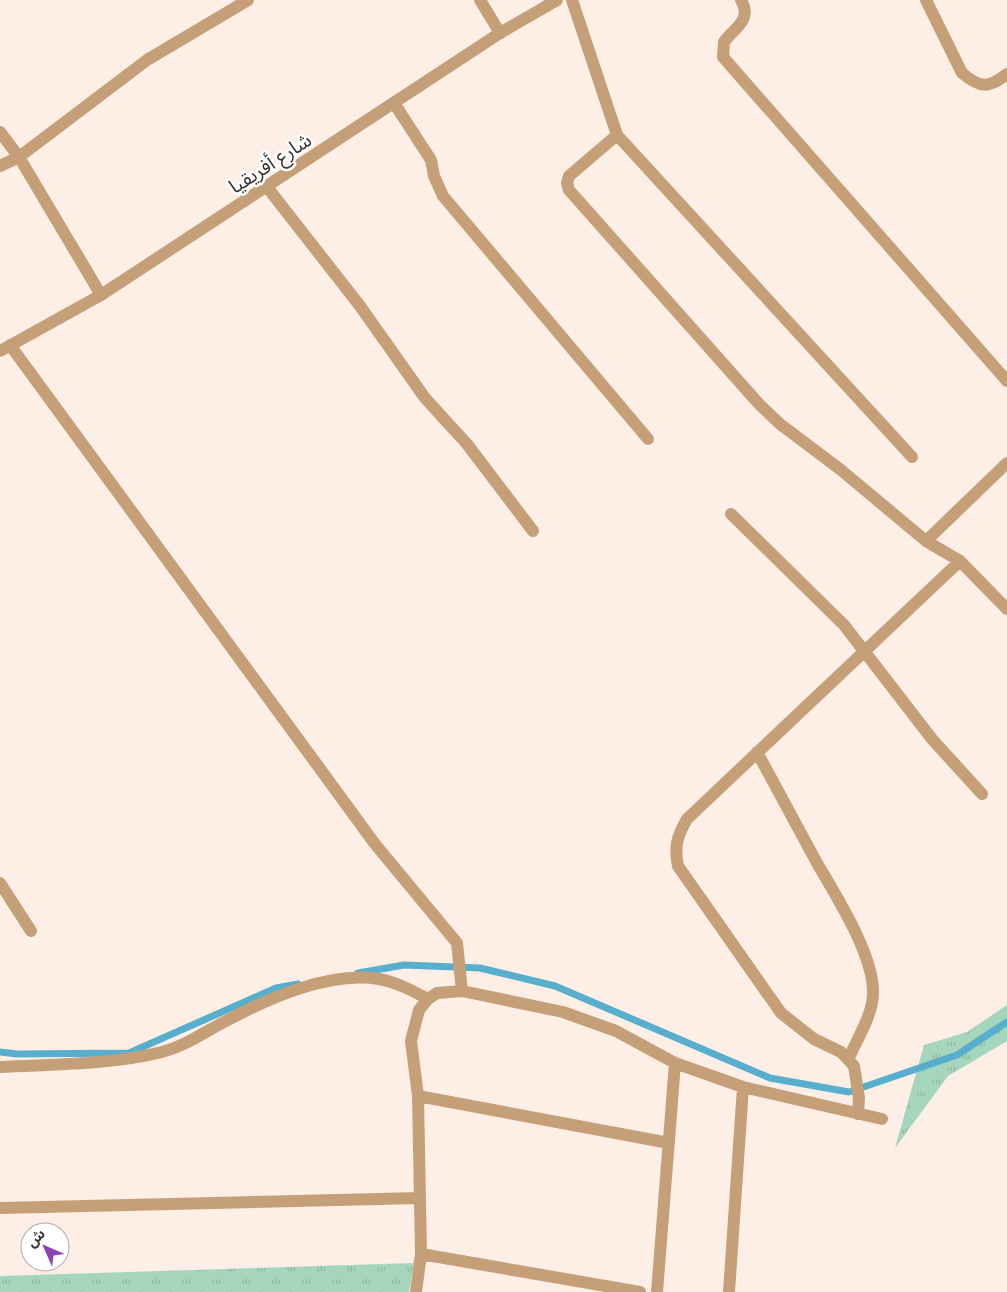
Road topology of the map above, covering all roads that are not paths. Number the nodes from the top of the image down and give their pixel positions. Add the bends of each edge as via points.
1 (248, 0) edge
2 (480, 0) edge
3 (557, 0) edge
4 (572, 0) edge
5 (741, 0) edge
6 (926, 0) edge
7 (500, 33) junction
8 (1007, 74) edge
9 (394, 103) junction
10 (0, 132) edge
11 (617, 135) junction
12 (19, 157) junction
13 (0, 166) edge
14 (267, 187) junction
15 (102, 295) junction
16 (5, 348) edge
17 (1007, 381) edge
18 (648, 439) dead end
19 (912, 457) dead end
20 (1007, 463) edge
21 (731, 514) dead end
22 (533, 531) dead end
23 (926, 541) junction
24 (960, 561) junction
25 (1007, 609) edge
26 (865, 651) junction
27 (757, 752) junction
28 (982, 794) dead end
29 (0, 883) edge
30 (32, 931) dead end
31 (462, 992) junction
32 (428, 999) junction
33 (852, 1062) junction
34 (675, 1064) junction
35 (0, 1067) edge
36 (743, 1087) junction
37 (418, 1096) junction
38 (858, 1114) junction
39 (882, 1119) dead end
40 (669, 1142) junction
41 (419, 1198) junction
42 (0, 1208) edge
43 (421, 1254) junction
44 (416, 1292) edge
45 (640, 1292) edge
46 (657, 1292) edge
47 (729, 1292) edge

1 - 12 street via 147,60
2 - 7 street
3 - 7 street, شارع أفريقيا
4 - 11 street
5 - 17 street via 745,14 743,23 724,42 723,57
6 - 8 street via 962,73 983,86 997,82
7 - 9 street, شارع أفريقيا
9 - 14 street, شارع أفريقيا
9 - 18 street via 431,160 443,196
10 - 12 street
11 - 19 street
11 - 23 street via 569,176 566,183 569,190 758,404
12 - 13 street
12 - 15 street
14 - 15 street, شارع أفريقيا
14 - 22 street via 426,398 467,444
15 - 16 street, شارع أفريقيا
16 - 31 street via 375,844 457,943
20 - 23 street
21 - 26 street via 818,598
23 - 24 street
24 - 25 street
24 - 26 street
26 - 27 street
26 - 28 street via 932,739
27 - 33 street via 845,914 867,962 873,996
27 - 33 street via 687,819 675,851 678,866 781,1013 814,1039
29 - 30 street
31 - 32 street via 438,993
31 - 34 street via 563,1012 616,1031
32 - 35 street via 379,979 350,979 260,1002 200,1036 164,1051 117,1060
32 - 37 street via 419,1010 412,1041
33 - 38 street via 859,1098
34 - 36 street
34 - 40 street
36 - 38 street
36 - 47 street
37 - 40 street
37 - 41 street
38 - 39 street
40 - 46 street
41 - 42 street
41 - 43 street
43 - 44 street
43 - 45 street

